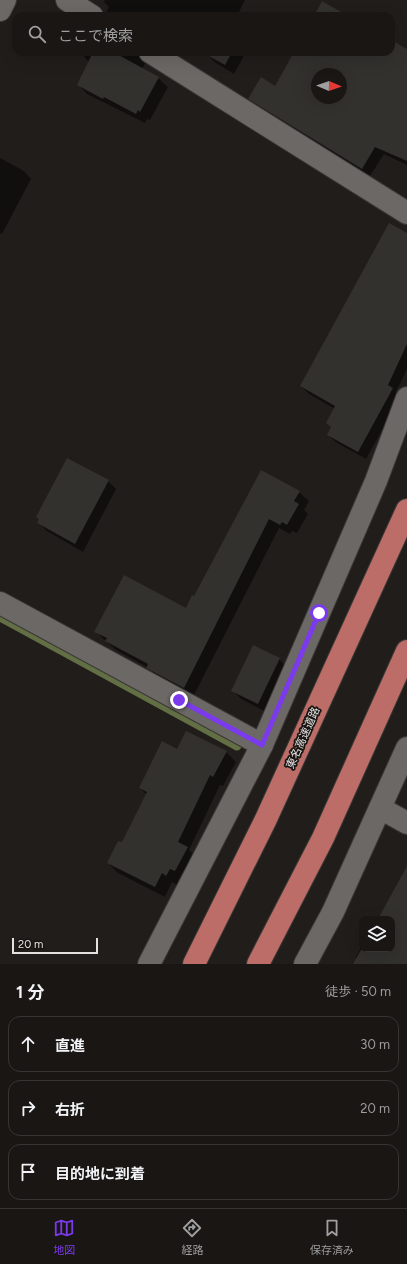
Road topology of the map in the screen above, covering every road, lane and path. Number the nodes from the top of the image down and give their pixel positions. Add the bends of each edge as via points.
1 (5, 0) edge
2 (67, 0) edge
3 (0, 10) edge
4 (86, 12) edge
5 (156, 56) edge
6 (407, 213) edge
7 (407, 398) edge
8 (407, 510) edge
9 (0, 603) edge
10 (407, 651) edge
11 (262, 745) junction
12 (407, 748) edge
13 (380, 808) junction
14 (407, 823) edge
15 (149, 964) edge
16 (194, 964) edge
17 (258, 964) edge
18 (306, 964) edge

1 - 3 street
2 - 4 street
5 - 6 street
7 - 11 street via 376,481
8 - 16 highway, 東名高速道路 via 266,819
9 - 11 street
10 - 17 highway via 323,838
11 - 15 street
12 - 13 street
13 - 14 street
13 - 18 street via 333,912

